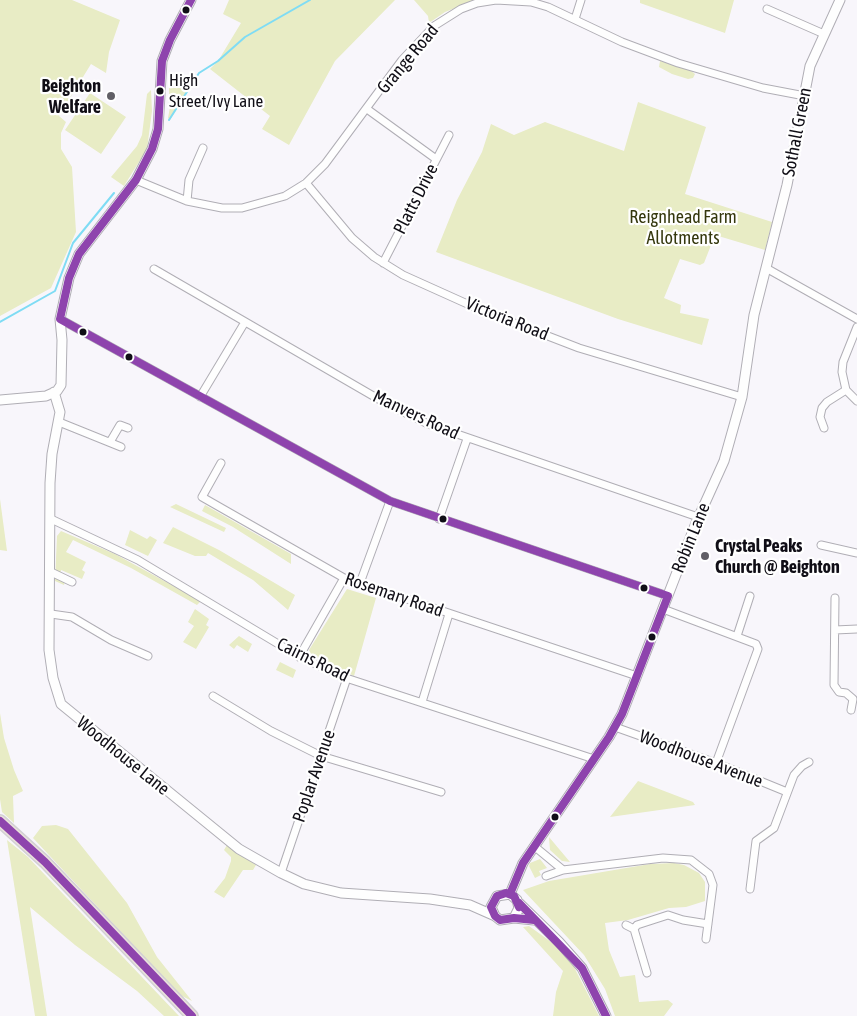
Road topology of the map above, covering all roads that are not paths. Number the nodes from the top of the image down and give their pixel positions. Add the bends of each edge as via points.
1 (191, 0) edge
2 (581, 0) edge
3 (840, 0) edge
4 (477, 1) edge
5 (767, 9) dead end
6 (575, 19) junction
7 (824, 34) junction
8 (804, 96) junction
9 (367, 109) junction
10 (449, 135) dead end
11 (203, 148) dead end
12 (436, 159) junction
13 (136, 180) junction
14 (306, 183) junction
15 (187, 201) junction
16 (383, 263) junction
17 (766, 268) junction
18 (154, 269) dead end
19 (60, 319) junction
20 (857, 319) edge
21 (244, 322) junction
22 (857, 327) edge
23 (846, 390) junction
24 (54, 392) junction
25 (200, 397) junction
26 (742, 397) junction
27 (0, 400) edge
28 (857, 401) edge
29 (59, 422) junction
30 (128, 428) dead end
31 (824, 428) dead end
32 (466, 439) junction
33 (110, 442) junction
34 (121, 447) dead end
35 (221, 463) dead end
36 (390, 501) junction
37 (698, 517) junction
38 (51, 519) junction
39 (439, 519) junction
40 (821, 545) dead end
41 (856, 551) edge
42 (51, 572) junction
43 (344, 578) junction
44 (72, 582) dead end
45 (360, 583) junction
46 (668, 596) junction
47 (750, 596) dead end
48 (835, 598) dead end
49 (663, 608) junction
50 (51, 614) junction
51 (449, 614) junction
52 (857, 629) edge
53 (835, 630) junction
54 (737, 636) junction
55 (148, 656) dead end
56 (300, 656) junction
57 (637, 676) junction
58 (346, 678) junction
59 (213, 696) dead end
60 (422, 702) junction
61 (852, 710) dead end
62 (615, 727) junction
63 (321, 756) junction
64 (594, 759) junction
65 (809, 762) dead end
66 (716, 764) junction
67 (441, 792) dead end
68 (787, 792) junction
69 (0, 821) edge
70 (534, 846) junction
71 (563, 870) junction
72 (281, 873) junction
73 (546, 876) dead end
74 (750, 889) dead end
75 (510, 894) junction
76 (492, 903) junction
77 (519, 903) junction
78 (475, 907) junction
79 (495, 916) junction
80 (514, 918) junction
81 (534, 920) junction
82 (708, 924) junction
83 (626, 925) dead end
84 (634, 929) junction
85 (706, 939) dead end
86 (647, 973) dead end
87 (192, 1016) edge
88 (606, 1016) edge

1 - 13 street via 162,61 158,130
2 - 6 street
3 - 7 street, Sothall Green
4 - 6 street, Grange Road via 531,2
4 - 9 street, Grange Road via 446,16 423,36
5 - 7 street
6 - 8 street, Grange Road via 622,42 678,63 763,88
7 - 8 street, Sothall Green via 810,66
8 - 17 street, Sothall Green via 787,185
9 - 12 street
9 - 14 street, Grange Road via 330,158
10 - 12 street, Platts Drive
11 - 15 street via 189,180
12 - 16 street, Platts Drive
13 - 15 street, Grange Road
13 - 19 street via 79,254 69,278
14 - 15 street, Grange Road via 284,196 242,208 222,208
14 - 16 street, Victoria Road via 339,225
16 - 26 street, Victoria Road via 482,311 563,342
17 - 20 street
17 - 26 street, Robin Lane via 754,315
18 - 21 street, Manvers Road
19 - 24 street via 62,379
19 - 25 street
21 - 25 street
21 - 32 street, Manvers Road via 387,404
22 - 23 street via 843,362
23 - 28 street
23 - 31 street via 822,408 820,417
24 - 27 street via 40,397
24 - 29 street, Woodhouse Lane via 60,408
25 - 36 street
26 - 37 street, Robin Lane via 724,461
29 - 33 street
29 - 38 street, Woodhouse Lane via 52,454
30 - 33 street via 120,425
32 - 37 street, Manvers Road
32 - 39 street
33 - 34 street
35 - 43 street, Rosemary Road via 202,497
36 - 39 street
36 - 45 street
37 - 46 street, Robin Lane
38 - 42 street, Woodhouse Lane
38 - 56 street, Cairns Road via 138,560
39 - 46 street
40 - 41 street
42 - 44 street
42 - 50 street, Woodhouse Lane
43 - 45 street, Rosemary Road
43 - 56 street
45 - 51 street, Rosemary Road
46 - 49 street, Robin Lane
47 - 54 street
48 - 53 street
49 - 54 street
49 - 57 street, Robin Lane
50 - 55 street via 77,619 111,640
50 - 72 street, Woodhouse Lane via 49,650 61,704 239,849
51 - 57 street, Rosemary Road
51 - 60 street
52 - 53 street
53 - 61 street via 834,685 839,692 853,699
54 - 66 street via 756,644 758,649
56 - 58 street, Cairns Road
57 - 62 street, Robin Lane
58 - 60 street, Cairns Road
58 - 63 street, Poplar Avenue
59 - 63 street via 270,731
60 - 64 street, Cairns Road
62 - 64 street, Robin Lane
62 - 66 street, Woodhouse Avenue
63 - 67 street
63 - 72 street, Poplar Avenue
64 - 70 street, Robin Lane
65 - 68 street via 798,770
66 - 68 street, Woodhouse Avenue
68 - 74 street via 774,828 756,841
69 - 87 highway via 45,862
70 - 71 street
70 - 75 street, Robin Lane via 517,873
71 - 73 street
71 - 82 street via 663,858 691,860 709,874 713,885
72 - 78 street, Woodhouse Lane via 304,884 341,893 430,899
75 - 76 street via 497,896
75 - 77 street
76 - 78 street, Woodhouse Lane
76 - 79 street
77 - 80 street
77 - 81 street
78 - 79 street, Woodhouse Lane
79 - 80 street via 505,921
80 - 81 street
81 - 88 street via 582,968
82 - 84 street via 668,915 641,922
82 - 85 street
83 - 84 street
84 - 86 street

